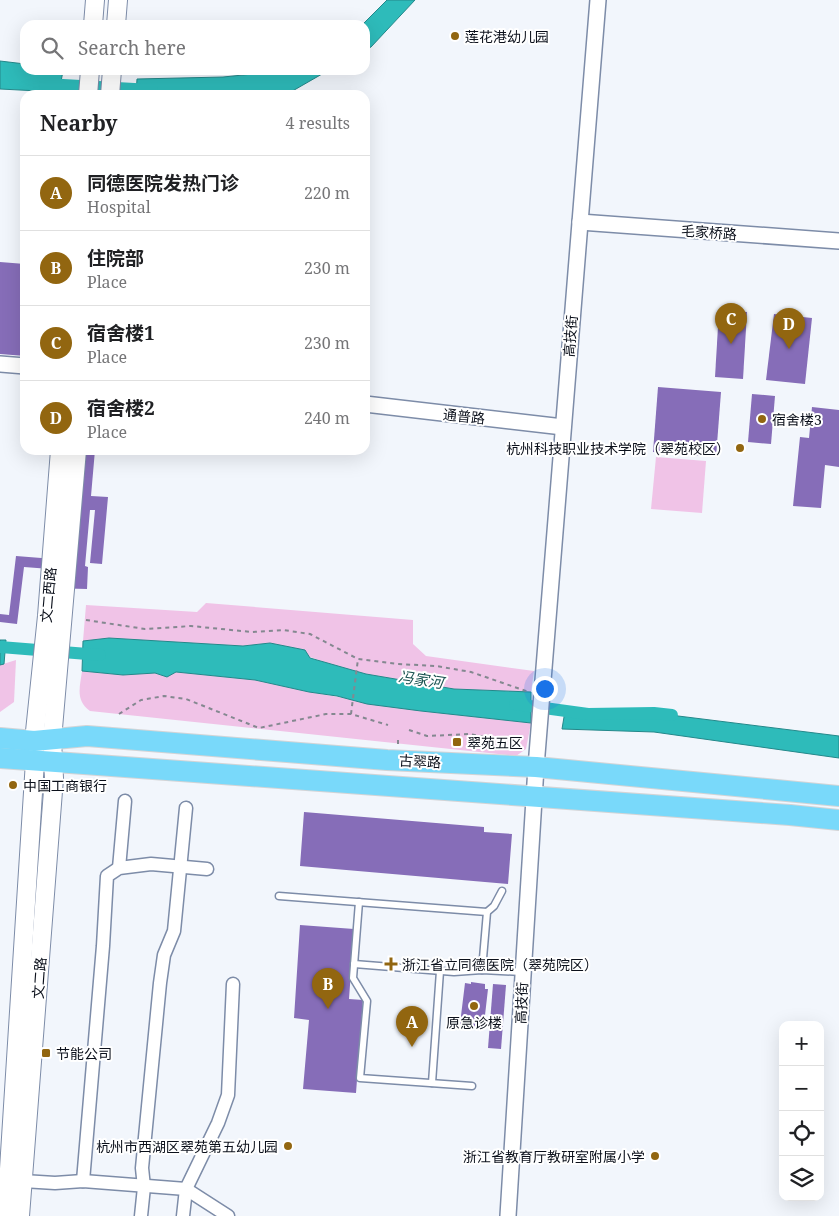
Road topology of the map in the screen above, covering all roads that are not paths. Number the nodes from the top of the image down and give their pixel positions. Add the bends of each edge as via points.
1 (95, 0) edge
2 (118, 0) edge
3 (598, 0) edge
4 (93, 20) edge
5 (116, 20) edge
6 (90, 75) edge
7 (112, 75) edge
8 (88, 90) edge
9 (110, 90) edge
10 (580, 222) junction
11 (839, 241) edge
12 (0, 364) edge
13 (20, 366) edge
14 (370, 405) edge
15 (563, 427) junction
16 (60, 455) edge
17 (76, 455) edge
18 (55, 618) junction
19 (0, 738) edge
20 (43, 740) junction
21 (0, 758) edge
22 (44, 761) junction
23 (536, 767) junction
24 (839, 796) edge
25 (534, 797) junction
26 (125, 801) dead end
27 (186, 808) dead end
28 (839, 820) edge
29 (180, 866) junction
30 (119, 868) junction
31 (207, 869) dead end
32 (502, 891) dead end
33 (279, 896) dead end
34 (359, 902) junction
35 (487, 912) junction
36 (354, 964) junction
37 (482, 970) junction
38 (440, 972) junction
39 (523, 972) junction
40 (233, 984) dead end
41 (432, 1083) junction
42 (472, 1086) dead end
43 (23, 1181) junction
44 (82, 1181) junction
45 (144, 1187) junction
46 (186, 1189) junction
47 (8, 1213) edge
48 (141, 1216) edge
49 (184, 1216) edge
50 (228, 1216) edge
51 (508, 1216) edge

1 - 4 main road
2 - 5 main road
3 - 10 street, 高技街
6 - 8 main road
7 - 9 main road
10 - 11 street, 毛家桥路
10 - 15 street, 高技街
12 - 13 street
14 - 15 street, 通普路
15 - 23 street, 高技街
16 - 18 main road, 文二西路
17 - 18 main road, 文二西路
18 - 20 main road, 文二西路
19 - 20 main road, 古翠路
20 - 22 main road, 文二路
20 - 23 main road, 古翠路 via 87,736 387,760
21 - 22 main road, 古翠路
22 - 25 main road, 古翠路
22 - 43 main road, 文二路 via 54,778
22 - 47 main road, 文二路
23 - 24 main road, 古翠路
23 - 25 street, 高技街
25 - 28 main road, 古翠路
25 - 39 street, 高技街
26 - 30 street
27 - 29 street
29 - 30 street via 150,864
29 - 31 street
29 - 45 street via 174,932 164,955 160,983 142,1168
30 - 44 street via 107,876
32 - 35 lane
33 - 34 lane
34 - 35 lane
34 - 36 lane
35 - 37 lane
36 - 38 lane
36 - 41 lane via 353,978 367,1001 360,1078
37 - 38 lane
37 - 39 lane
38 - 41 lane
39 - 51 street, 高技街
40 - 46 street via 228,1096
41 - 42 lane
43 - 44 street
43 - 47 main road, 文二路
44 - 45 street
45 - 46 street
45 - 48 street
46 - 49 street
46 - 50 street

